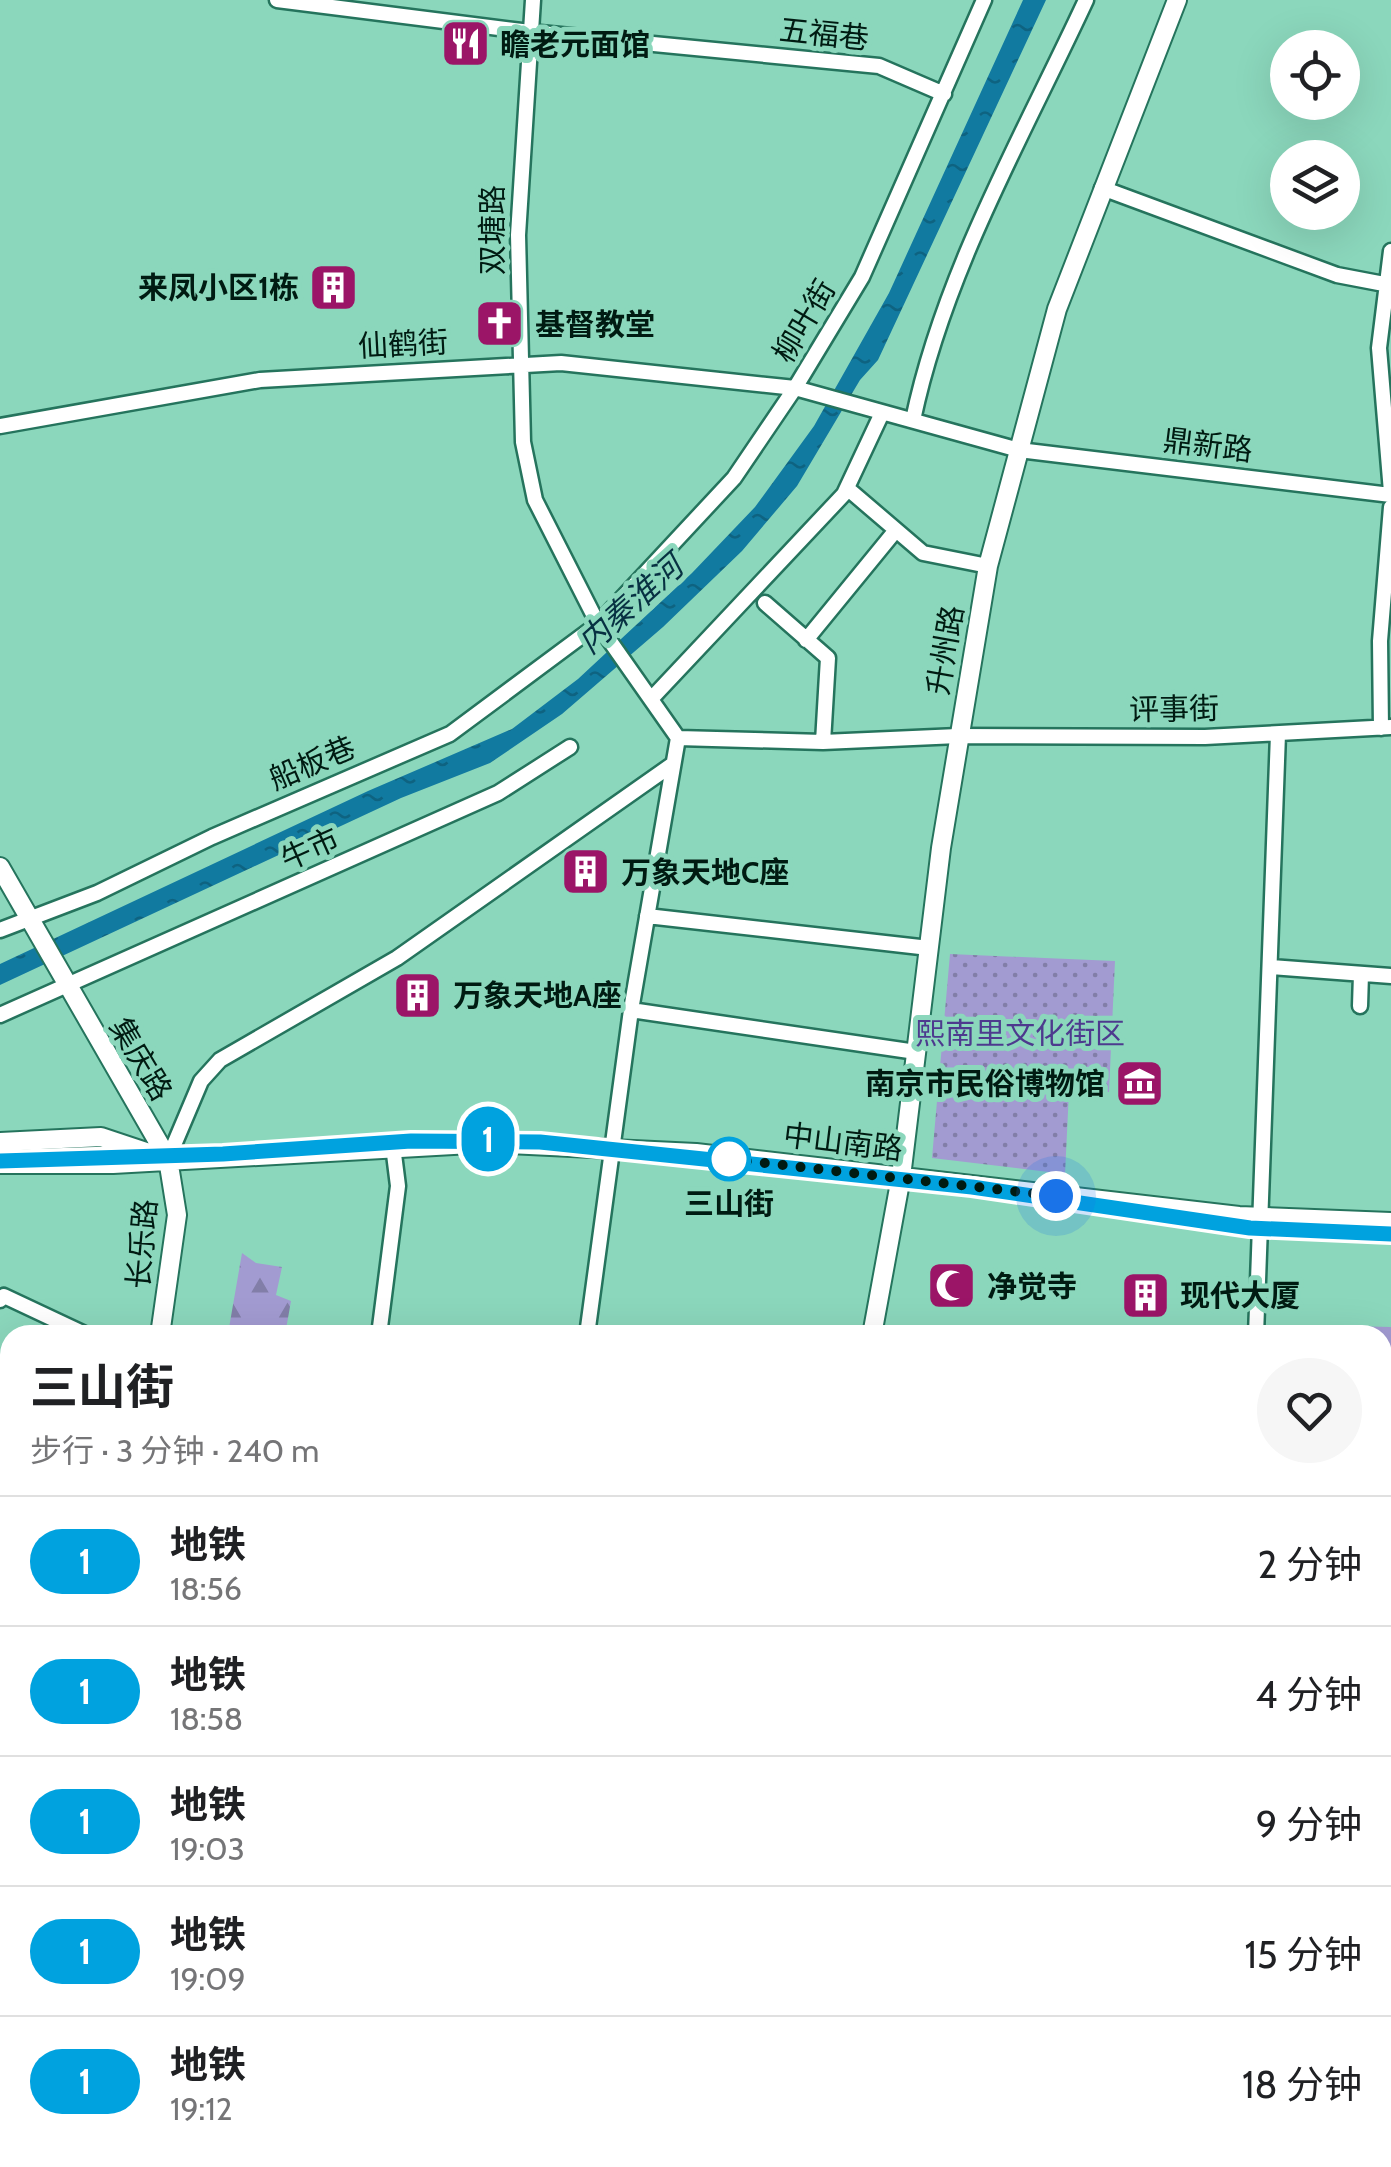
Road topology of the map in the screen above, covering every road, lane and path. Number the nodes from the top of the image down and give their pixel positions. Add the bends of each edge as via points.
1 (277, 0) edge
2 (534, 0) edge
3 (984, 0) edge
4 (1086, 0) edge
5 (1177, 0) edge
6 (530, 32) junction
7 (944, 94) junction
8 (1102, 188) junction
9 (1391, 251) edge
10 (1384, 284) junction
11 (521, 365) junction
12 (795, 388) junction
13 (882, 413) junction
14 (913, 420) junction
15 (0, 426) edge
16 (1019, 450) junction
17 (847, 488) junction
18 (1391, 494) edge
19 (1391, 507) edge
20 (896, 530) junction
21 (988, 566) junction
22 (765, 603) dead end
23 (599, 624) junction
24 (806, 640) junction
25 (652, 698) junction
26 (1386, 728) edge
27 (1278, 734) junction
28 (958, 736) junction
29 (678, 738) junction
30 (823, 742) junction
31 (570, 746) dead end
32 (673, 764) junction
33 (0, 867) edge
34 (647, 916) junction
35 (33, 928) junction
36 (0, 930) edge
37 (929, 948) junction
38 (1271, 967) junction
39 (1361, 974) junction
40 (1391, 976) edge
41 (66, 988) junction
42 (1360, 1006) dead end
43 (631, 1010) junction
44 (0, 1016) edge
45 (916, 1052) junction
46 (0, 1142) edge
47 (393, 1146) junction
48 (610, 1150) junction
49 (168, 1159) junction
50 (0, 1164) edge
51 (901, 1177) junction
52 (1260, 1217) junction
53 (1391, 1222) edge
54 (0, 1300) edge
55 (66, 1325) edge
56 (161, 1325) edge
57 (380, 1325) edge
58 (588, 1325) edge
59 (874, 1325) edge
60 (1256, 1325) edge

1 - 6 street, 五福巷
2 - 6 street, 双塘路
3 - 7 street, 柳叶街
4 - 14 street via 970,250 924,370
5 - 8 main road, 升州路
6 - 7 street, 五福巷 via 879,66
6 - 11 street, 双塘路 via 519,197
7 - 12 street, 柳叶街 via 862,277
8 - 10 street via 1336,275
8 - 16 main road, 升州路 via 1057,309
9 - 10 street
10 - 18 street via 1380,348
11 - 12 street, 仙鹤街 via 561,363
11 - 15 street, 仙鹤街 via 260,380
11 - 23 street, 双塘路 via 523,442 535,500
12 - 13 street, 仙鹤街
12 - 23 street, 柳叶街 via 734,478
13 - 14 street
13 - 17 street
14 - 16 street
16 - 18 street, 鼎新路
16 - 21 main road, 升州路
17 - 20 street
17 - 25 street
19 - 26 street via 1380,641
20 - 21 street via 924,554
20 - 24 street
21 - 28 main road, 升州路
22 - 24 street
23 - 25 street, 双塘路
23 - 35 street, 船板巷 via 450,734
24 - 30 street via 828,658
25 - 29 street
26 - 27 street, 评事街
27 - 28 street, 评事街
27 - 38 street
28 - 30 street, 评事街
28 - 37 main road, 升州路
29 - 30 street, 评事街
29 - 32 street
31 - 41 street, 牛市 via 498,793
32 - 34 street
32 - 49 street via 397,958 220,1060 201,1082
33 - 35 main road
34 - 37 street
34 - 43 street
35 - 36 street, 船板巷
35 - 41 main road, 集庆路
37 - 45 main road, 升州路
38 - 39 street
38 - 52 street
39 - 40 street
39 - 42 street
41 - 44 street, 牛市
41 - 49 main road, 集庆路
43 - 45 street
43 - 48 street
45 - 51 main road, 升州路
46 - 49 main road, 中山南路 via 100,1137
47 - 48 main road, 中山南路
47 - 49 main road, 中山南路
47 - 57 street via 398,1186
48 - 51 main road, 中山南路
48 - 58 street
49 - 50 main road, 中山南路
49 - 56 main road, 长乐路 via 177,1216
51 - 52 main road, 中山南路
51 - 59 main road, 升州路
52 - 53 main road, 中山南路
52 - 60 street
54 - 55 street via 4,1296

